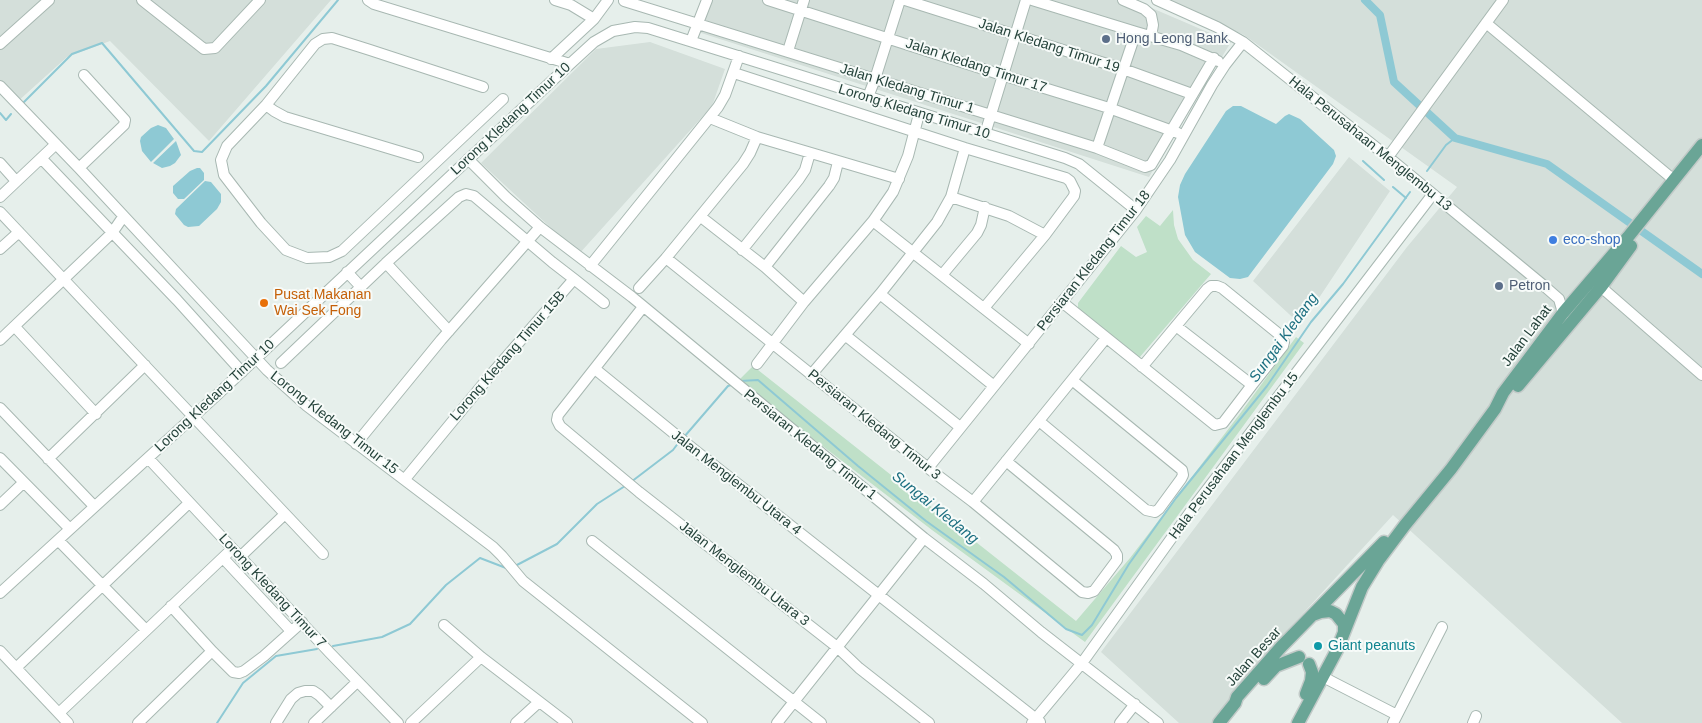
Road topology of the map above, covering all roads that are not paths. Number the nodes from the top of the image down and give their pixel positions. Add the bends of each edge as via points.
1 (142, 0) edge
2 (260, 0) edge
3 (368, 0) edge
4 (556, 0) edge
5 (608, 0) edge
6 (707, 0) edge
7 (768, 0) edge
8 (900, 0) edge
9 (905, 0) edge
10 (1026, 0) edge
11 (1032, 0) edge
12 (1123, 0) edge
13 (1157, 0) edge
14 (1503, 0) edge
15 (624, 1) dead end
16 (41, 2) edge
17 (802, 5) edge
18 (594, 19) junction
19 (699, 24) junction
20 (1486, 24) junction
21 (1136, 32) junction
22 (1015, 35) junction
23 (1151, 36) junction
24 (888, 38) junction
25 (691, 41) junction
26 (1243, 42) junction
27 (0, 44) edge
28 (788, 51) junction
29 (739, 56) junction
30 (1214, 58) junction
31 (551, 59) junction
32 (570, 64) junction
33 (1225, 65) junction
34 (1123, 70) junction
35 (734, 73) junction
36 (84, 75) dead end
37 (1002, 76) junction
38 (876, 79) junction
39 (0, 86) edge
40 (483, 87) dead end
41 (1192, 94) junction
42 (868, 98) junction
43 (503, 99) dead end
44 (266, 105) junction
45 (1109, 108) junction
46 (919, 114) junction
47 (991, 115) junction
48 (710, 118) junction
49 (477, 124) junction
50 (915, 131) junction
51 (1171, 131) junction
52 (985, 134) junction
53 (1184, 136) junction
54 (757, 137) junction
55 (490, 138) junction
56 (56, 144) junction
57 (1702, 145) edge
58 (964, 148) junction
59 (1097, 148) junction
60 (810, 153) junction
61 (418, 157) dead end
62 (1388, 157) junction
63 (41, 158) junction
64 (468, 159) junction
65 (1702, 159) edge
66 (838, 162) junction
67 (0, 164) edge
68 (78, 168) junction
69 (899, 179) junction
70 (1674, 180) junction
71 (16, 181) junction
72 (1433, 194) junction
73 (0, 196) edge
74 (951, 197) junction
75 (985, 207) junction
76 (1136, 210) junction
77 (0, 212) edge
78 (123, 217) junction
79 (701, 217) junction
80 (1649, 217) junction
81 (873, 221) junction
82 (373, 222) junction
83 (540, 227) junction
84 (19, 232) junction
85 (112, 233) junction
86 (1635, 234) junction
87 (386, 235) junction
88 (1045, 235) junction
89 (527, 242) junction
90 (0, 249) edge
91 (742, 250) junction
92 (914, 253) junction
93 (666, 258) junction
94 (386, 263) junction
95 (590, 266) junction
96 (765, 267) junction
97 (347, 272) junction
98 (942, 275) junction
99 (64, 279) junction
100 (574, 279) junction
101 (361, 287) junction
102 (1601, 287) junction
103 (640, 288) dead end
104 (880, 294) junction
105 (1559, 299) junction
106 (1575, 299) junction
107 (804, 302) junction
108 (1062, 302) junction
109 (604, 303) dead end
110 (643, 307) junction
111 (984, 308) junction
112 (1563, 313) junction
113 (1176, 326) junction
114 (15, 327) junction
115 (449, 330) junction
116 (845, 335) junction
117 (1106, 338) junction
118 (0, 340) edge
119 (773, 343) junction
120 (1028, 344) junction
121 (256, 358) junction
122 (281, 363) dead end
123 (756, 364) dead end
124 (145, 366) junction
125 (1142, 367) junction
126 (595, 369) junction
127 (242, 372) junction
128 (811, 375) junction
129 (1702, 375) edge
130 (1072, 380) junction
131 (1252, 385) junction
132 (994, 386) junction
133 (0, 408) edge
134 (1495, 409) junction
135 (96, 414) junction
136 (193, 417) junction
137 (1039, 420) junction
138 (960, 427) junction
139 (356, 444) junction
140 (0, 458) edge
141 (148, 458) junction
142 (48, 459) junction
143 (1006, 461) junction
144 (928, 468) junction
145 (405, 479) junction
146 (23, 483) junction
147 (973, 502) junction
148 (189, 503) junction
149 (0, 505) edge
150 (94, 506) junction
151 (285, 514) junction
152 (1405, 525) junction
153 (70, 529) junction
154 (924, 538) junction
155 (58, 540) junction
156 (592, 541) dead end
157 (236, 553) junction
158 (324, 554) dead end
159 (223, 558) junction
160 (102, 586) junction
161 (0, 593) edge
162 (879, 596) junction
163 (171, 606) junction
164 (1313, 615) junction
165 (302, 622) junction
166 (444, 625) dead end
167 (1442, 627) dead end
168 (146, 630) junction
169 (291, 631) junction
170 (1344, 631) junction
171 (1298, 632) junction
172 (837, 647) junction
173 (212, 651) junction
174 (481, 657) junction
175 (2, 658) edge
176 (1304, 660) junction
177 (1332, 660) junction
178 (1082, 663) junction
179 (16, 668) junction
180 (1323, 678) junction
181 (357, 682) junction
182 (794, 701) junction
183 (539, 702) junction
184 (1235, 703) junction
185 (1135, 704) junction
186 (331, 707) junction
187 (59, 713) junction
188 (1395, 719) edge
189 (1036, 722) edge
190 (68, 723) edge
191 (138, 723) edge
192 (276, 723) edge
193 (314, 723) edge
194 (398, 723) edge
195 (411, 723) edge
196 (516, 723) edge
197 (567, 723) edge
198 (702, 723) edge
199 (777, 723) edge
200 (821, 723) edge
201 (929, 723) edge
202 (1120, 723) edge
203 (1158, 723) edge
204 (1219, 723) edge
205 (1291, 723) edge
206 (1298, 723) edge

1 - 2 street via 204,49 215,48
3 - 31 street
4 - 18 street
5 - 18 street
6 - 19 street
7 - 17 street, Jalan Kledang Timur 17
8 - 24 street
9 - 22 street, Jalan Kledang Timur 19
10 - 22 street
11 - 21 street
12 - 23 street via 1151,15
13 - 26 street, Hala Perusahaan Menglembu 13
14 - 20 street
15 - 19 street, Jalan Kledang Timur 1
16 - 27 street
17 - 24 street, Jalan Kledang Timur 17
17 - 28 street
18 - 31 street
19 - 25 street
19 - 28 street, Jalan Kledang Timur 1
20 - 62 street
20 - 70 street
21 - 23 street
21 - 34 street
22 - 34 street, Jalan Kledang Timur 19
22 - 37 street
23 - 30 street
24 - 37 street, Jalan Kledang Timur 17
24 - 38 street
25 - 29 street, Lorong Kledang Timur 10
25 - 32 street, Lorong Kledang Timur 10 via 648,28 623,28 603,36
26 - 33 street, Persiaran Kledang Timur 18
26 - 62 street, Hala Perusahaan Menglembu 13
28 - 38 street, Jalan Kledang Timur 1
29 - 35 street
29 - 42 street, Lorong Kledang Timur 10
30 - 33 street
30 - 41 street
31 - 32 street
32 - 55 street, Lorong Kledang Timur 10
33 - 53 street, Persiaran Kledang Timur 18
34 - 41 street, Jalan Kledang Timur 19
34 - 45 street
35 - 48 street
35 - 50 street, Lorong Kledang Timur 10
36 - 68 street via 125,120
37 - 45 street, Jalan Kledang Timur 17
37 - 47 street
38 - 42 street
38 - 47 street, Jalan Kledang Timur 1
39 - 56 street, Lorong Kledang Timur 15
40 - 44 street via 332,38 315,44
41 - 51 street
42 - 46 street, Lorong Kledang Timur 10
43 - 49 street
44 - 61 street via 285,117
44 - 82 street via 227,146 221,160 224,175 261,223 286,250 307,258 329,257 342,250
45 - 51 street, Jalan Kledang Timur 17
45 - 59 street
46 - 50 street
46 - 52 street, Lorong Kledang Timur 10
47 - 52 street
47 - 59 street, Jalan Kledang Timur 1
48 - 54 street
48 - 95 street
49 - 55 street
49 - 82 street
50 - 58 street, Lorong Kledang Timur 10
50 - 69 street
51 - 53 street, Jalan Kledang Timur 17
51 - 59 street, Jalan Kledang Timur 1 via 1151,165 1145,167
52 - 76 street, Lorong Kledang Timur 10 via 1080,164
53 - 76 street, Persiaran Kledang Timur 18
54 - 60 street
54 - 79 street via 743,164
55 - 64 street, Lorong Kledang Timur 10
56 - 63 street
56 - 68 street, Lorong Kledang Timur 15
57 - 70 main road, Jalan Lahat
58 - 74 street
58 - 88 street, Lorong Kledang Timur 10 via 1070,181 1074,186 1074,196
60 - 66 street
60 - 91 street via 799,179
62 - 72 street, Hala Perusahaan Menglembu 13
63 - 71 street
63 - 85 street
64 - 83 street, Persiaran Kledang Timur 1
64 - 87 street, Lorong Kledang Timur 10
65 - 80 main road, Jalan Lahat
66 - 69 street
66 - 96 street via 829,186
67 - 71 street
68 - 78 street, Lorong Kledang Timur 15
69 - 81 street
70 - 80 main road, Jalan Lahat
71 - 73 street
72 - 105 street, Hala Perusahaan Menglembu 13
72 - 178 street, Hala Perusahaan Menglembu 15 via 1202,496
74 - 75 street
74 - 92 street
75 - 88 street
75 - 98 street via 977,232
76 - 108 street, Persiaran Kledang Timur 18
77 - 84 street
78 - 85 street
78 - 121 street, Lorong Kledang Timur 15
79 - 91 street
79 - 93 street
80 - 86 main road, Jalan Lahat
81 - 92 street
81 - 107 street
82 - 87 street
83 - 89 street
83 - 95 street, Persiaran Kledang Timur 1
84 - 90 street
84 - 99 street
85 - 99 street
85 - 127 street
86 - 102 main road, Jalan Lahat
86 - 106 main road, Jalan Lahat
87 - 97 street, Lorong Kledang Timur 10
88 - 111 street
89 - 94 street, Lorong Kledang Timur 15B via 474,196 466,194
89 - 100 street, Lorong Kledang Timur 15B
89 - 115 street
91 - 96 street
92 - 98 street
92 - 104 street
93 - 103 street
93 - 119 street, Persiaran Kledang Timur 3
94 - 101 street
94 - 115 street
95 - 110 street, Persiaran Kledang Timur 1
96 - 107 street
97 - 101 street
97 - 121 street, Lorong Kledang Timur 10
98 - 111 street
99 - 114 street
99 - 124 street
100 - 109 street
100 - 145 street, Lorong Kledang Timur 15B
101 - 122 street
102 - 129 street
102 - 134 main road, Jalan Lahat
104 - 116 street
104 - 132 street
105 - 106 street
105 - 112 street
106 - 112 main road, Jalan Lahat
107 - 119 street
108 - 117 street
108 - 120 street, Persiaran Kledang Timur 18
110 - 126 street
110 - 154 street, Persiaran Kledang Timur 1
111 - 120 street
112 - 134 main road, Jalan Lahat via 1503,392
113 - 125 street
113 - 131 street
113 - 131 street via 1207,289 1217,286 1283,338 1283,346
114 - 118 street
114 - 135 street
115 - 139 street
116 - 128 street
116 - 138 street
117 - 125 street
117 - 130 street
119 - 123 street
119 - 128 street, Persiaran Kledang Timur 3
120 - 132 street, Persiaran Kledang Timur 18
121 - 127 street, Lorong Kledang Timur 10
121 - 139 street, Lorong Kledang Timur 15 via 307,406
124 - 135 street
124 - 136 street
125 - 131 street via 1215,425 1223,422
126 - 162 street, Jalan Menglembu Utara 4
126 - 172 street, Jalan Menglembu Utara 3 via 558,415 560,426
127 - 136 street, Lorong Kledang Timur 10
128 - 144 street, Persiaran Kledang Timur 3
130 - 137 street
130 - 137 street via 1180,466 1183,475 1159,509 1155,512 1146,510
132 - 138 street, Persiaran Kledang Timur 18
133 - 142 street
134 - 152 main road, Jalan Lahat
135 - 142 street
136 - 141 street, Lorong Kledang Timur 10
136 - 151 street
137 - 143 street
138 - 144 street, Persiaran Kledang Timur 18
139 - 145 street, Lorong Kledang Timur 15
140 - 146 street
141 - 148 street, Lorong Kledang Timur 7
141 - 150 street, Lorong Kledang Timur 10
142 - 150 street
143 - 147 street
143 - 147 street, Persiaran Kledang Timur 3 via 1114,550 1117,560 1094,591 1082,592
144 - 147 street, Persiaran Kledang Timur 3
145 - 198 street, Lorong Kledang Timur 15 via 506,560 523,581
146 - 149 street
146 - 153 street
148 - 157 street, Lorong Kledang Timur 7
148 - 160 street
150 - 153 street, Lorong Kledang Timur 10
151 - 157 street
151 - 158 street
152 - 164 main road, Jalan Lahat via 1372,553
152 - 170 main road, Jalan Lahat via 1362,587
153 - 155 street, Lorong Kledang Timur 10
154 - 162 street
154 - 178 street, Persiaran Kledang Timur 1
155 - 160 street
155 - 161 street, Lorong Kledang Timur 10
156 - 182 street
157 - 159 street
157 - 165 street, Lorong Kledang Timur 7
159 - 163 street
159 - 169 street
160 - 168 street
160 - 179 street
162 - 172 street
162 - 189 street, Jalan Menglembu Utara 4
163 - 168 street
163 - 173 street
164 - 170 main road via 1330,611 1336,614 1344,624
164 - 171 main road
165 - 169 street
165 - 181 street, Lorong Kledang Timur 7
166 - 174 street
167 - 188 street
168 - 187 street
169 - 173 street via 239,673
170 - 177 main road
171 - 176 main road via 1296,650
171 - 184 main road, Jalan Besar
172 - 182 street
172 - 201 street, Jalan Menglembu Utara 3
173 - 191 street
174 - 183 street
174 - 195 street
175 - 179 street
176 - 177 main road via 1322,666
176 - 184 main road, Jalan Besar via 1276,666
176 - 205 main road via 1312,672 1311,681
177 - 180 main road
178 - 185 street, Persiaran Kledang Timur 1
178 - 189 street, Hala Perusahaan Menglembu 15
179 - 187 street
180 - 188 street
180 - 206 main road
181 - 186 street
181 - 194 street, Lorong Kledang Timur 7
182 - 199 street
182 - 200 street
183 - 196 street
183 - 197 street
184 - 204 main road, Jalan Besar
185 - 202 street
185 - 203 street, Persiaran Kledang Timur 1
186 - 192 street via 320,695 305,691 291,699
186 - 193 street
187 - 190 street

